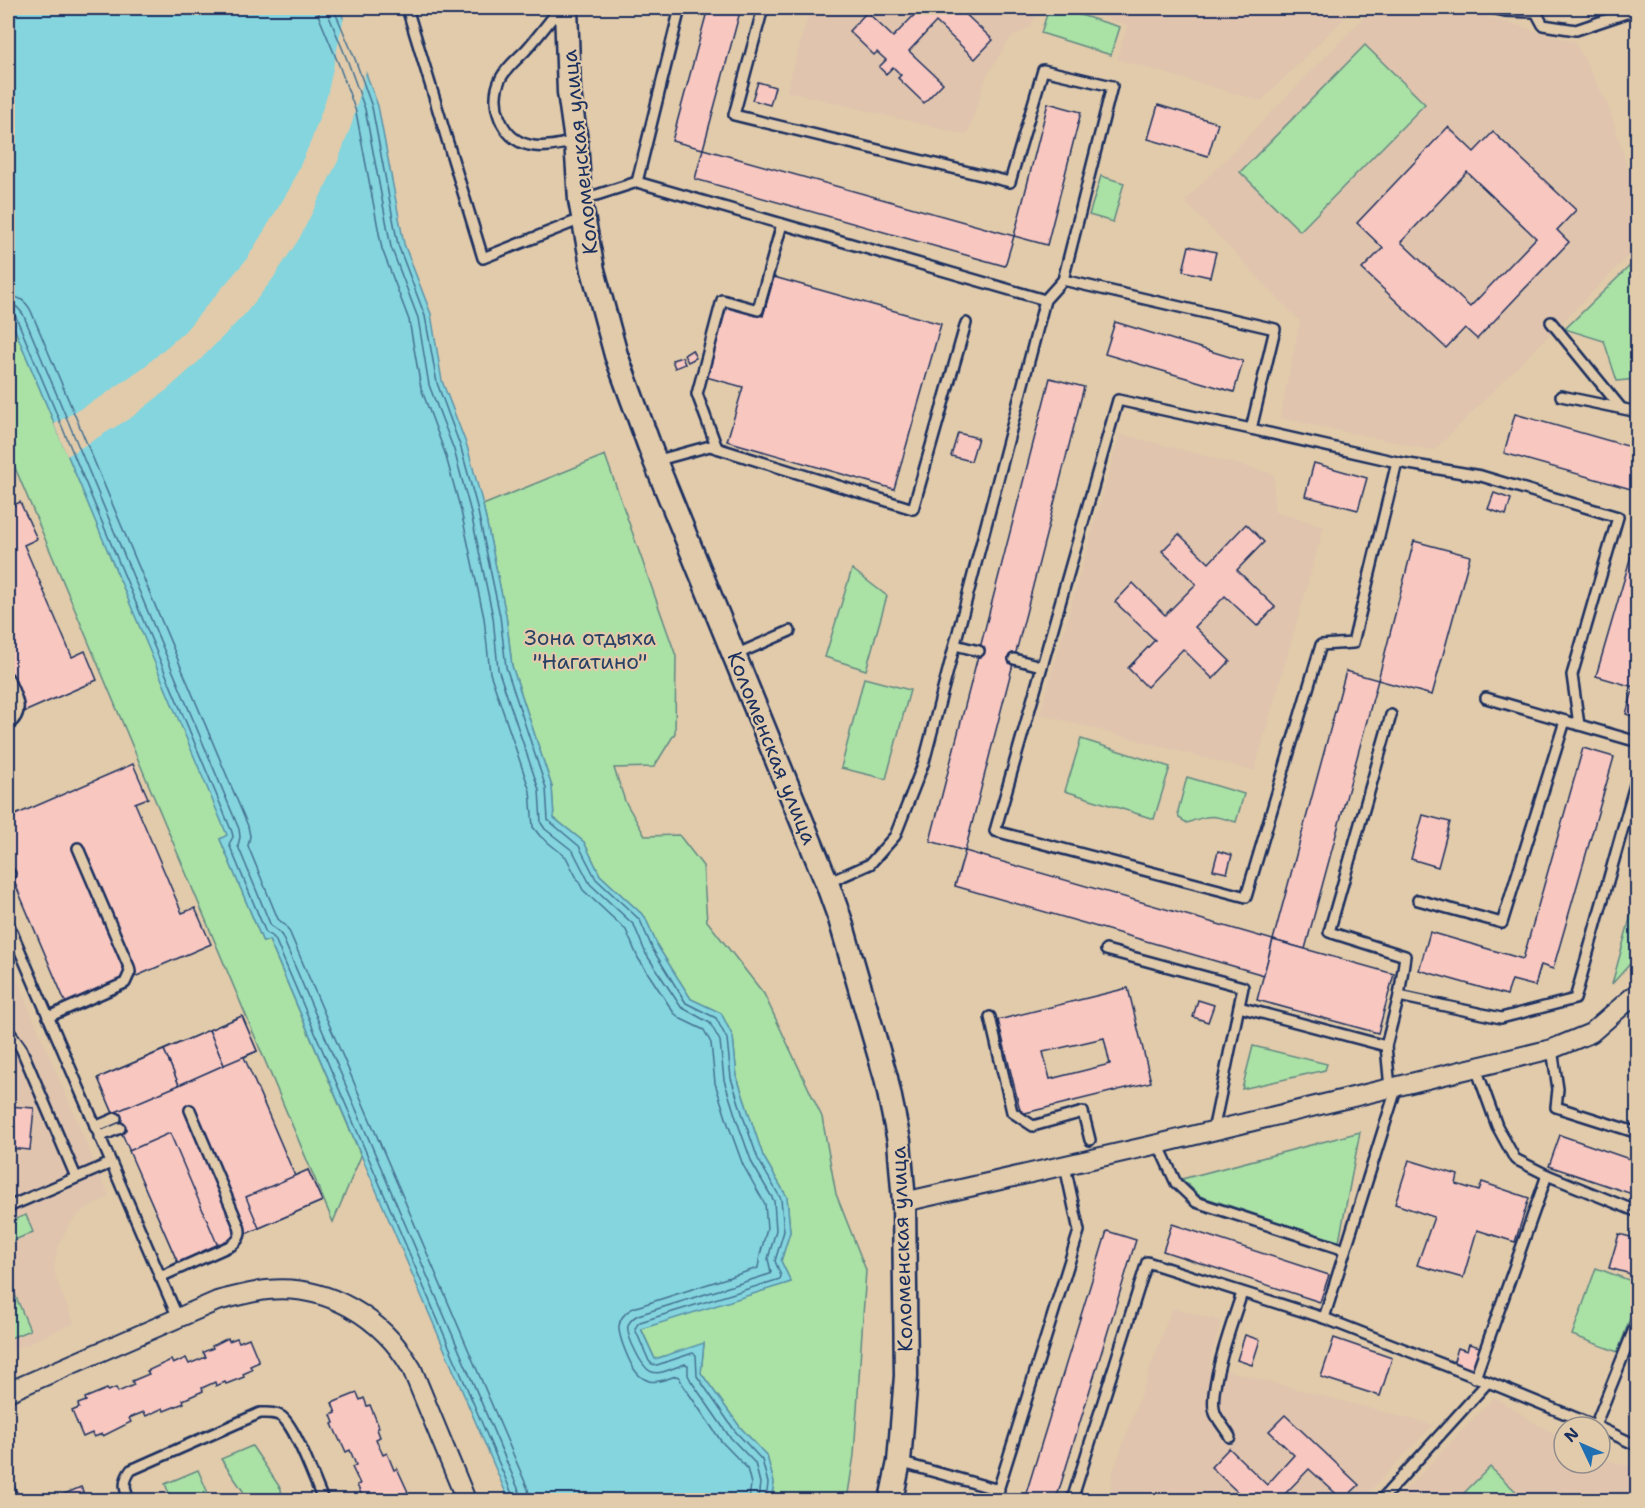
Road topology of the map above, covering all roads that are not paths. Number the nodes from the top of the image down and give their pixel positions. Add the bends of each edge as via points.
1 (407, 8) edge
2 (560, 8) edge
3 (566, 8) edge
4 (680, 8) edge
5 (763, 8) edge
6 (1491, 8) edge
7 (1638, 9) edge
8 (1537, 10) edge
9 (576, 141) junction
10 (637, 183) junction
11 (582, 209) junction
12 (782, 224) junction
13 (1063, 280) junction
14 (1045, 300) junction
15 (1551, 322) dead end
16 (966, 323) dead end
17 (1561, 396) dead end
18 (1621, 408) junction
19 (1638, 412) edge
20 (1251, 429) junction
21 (717, 448) junction
22 (655, 462) junction
23 (1397, 462) junction
24 (790, 632) dead end
25 (955, 645) junction
26 (979, 651) dead end
27 (735, 655) junction
28 (1014, 659) dead end
29 (1041, 666) junction
30 (8, 678) edge
31 (1486, 698) dead end
32 (1390, 715) dead end
33 (1565, 721) junction
34 (8, 725) edge
35 (1579, 725) junction
36 (1638, 742) edge
37 (1638, 774) edge
38 (78, 848) dead end
39 (827, 883) junction
40 (1418, 900) dead end
41 (8, 923) edge
42 (1106, 950) dead end
43 (1638, 992) edge
44 (1399, 996) junction
45 (1239, 1007) junction
46 (48, 1017) junction
47 (990, 1017) dead end
48 (8, 1030) edge
49 (1386, 1046) junction
50 (1552, 1049) junction
51 (1476, 1068) junction
52 (1394, 1087) junction
53 (190, 1110) dead end
54 (116, 1118) dead end
55 (95, 1127) junction
56 (120, 1128) dead end
57 (1213, 1131) junction
58 (1638, 1133) edge
59 (99, 1137) junction
60 (1090, 1140) dead end
61 (1158, 1144) junction
62 (111, 1163) junction
63 (1065, 1166) junction
64 (1547, 1175) junction
65 (76, 1178) junction
66 (903, 1202) junction
67 (8, 1207) edge
68 (1638, 1212) edge
69 (1345, 1250) junction
70 (160, 1277) junction
71 (1242, 1293) junction
72 (178, 1318) junction
73 (1324, 1318) junction
74 (1638, 1319) edge
75 (1475, 1378) junction
76 (1488, 1382) junction
77 (8, 1392) edge
78 (1569, 1415) edge
79 (1602, 1415) edge
80 (1612, 1434) edge
81 (1230, 1437) dead end
82 (1638, 1446) edge
83 (899, 1462) junction
84 (8, 1486) edge
85 (999, 1490) junction
86 (13, 1500) edge
87 (129, 1500) edge
88 (323, 1500) edge
89 (466, 1500) edge
90 (891, 1500) edge
91 (995, 1500) edge
92 (1072, 1500) edge
93 (1381, 1500) edge

1 - 11 lane via 483,258
2 - 9 lane via 511,64 494,97 499,119 513,138 530,146
3 - 9 street, Коломенская улица via 569,92
4 - 10 lane
5 - 13 lane via 734,115 1010,182 1043,70 1112,86
6 - 8 lane
7 - 8 lane via 1576,30 1543,25
9 - 11 street, Коломенская улица
10 - 11 lane
10 - 12 lane
11 - 22 street, Коломенская улица via 593,270 616,355
12 - 14 lane
12 - 21 lane via 758,310 722,300 697,394
13 - 14 lane
13 - 20 lane via 1275,329
14 - 25 lane
15 - 18 lane
16 - 21 lane via 913,509
17 - 18 lane
18 - 19 lane
20 - 23 lane
20 - 29 lane via 1118,400
21 - 22 lane via 710,446
22 - 27 street, Коломенская улица
23 - 29 lane via 1353,643 1322,645 1246,897 995,831
23 - 35 lane via 1481,476 1618,517 1572,675
24 - 27 lane
25 - 26 lane
25 - 39 lane via 924,762 895,836 870,864
27 - 39 street, Коломенская улица
28 - 29 lane
30 - 34 lane via 18,709
31 - 33 lane
32 - 44 lane via 1329,932 1405,956
33 - 35 lane
33 - 40 lane via 1502,923
35 - 36 lane
37 - 44 lane via 1575,999 1501,1018
38 - 46 lane via 130,972 125,983
39 - 66 street, Коломенская улица via 886,1078 899,1141
41 - 46 lane
42 - 45 lane via 1243,987
43 - 50 street via 1591,1033
44 - 49 lane
45 - 49 lane
45 - 57 lane
46 - 55 lane
47 - 60 lane via 1012,1112 1033,1126 1083,1112
48 - 65 lane via 21,1048
49 - 52 lane
50 - 51 street
50 - 58 lane via 1558,1089 1556,1107
51 - 52 street
51 - 64 lane via 1497,1126 1515,1159
52 - 57 street
52 - 69 lane
53 - 70 lane via 240,1234 232,1245
54 - 55 lane
55 - 59 lane
56 - 59 lane
57 - 61 street
59 - 62 lane
61 - 63 street
61 - 69 lane via 1176,1183 1196,1202
62 - 65 lane
62 - 70 lane
63 - 66 street
63 - 85 lane via 1079,1231
64 - 68 lane
64 - 75 lane
65 - 67 lane
66 - 83 street, Коломенская улица via 906,1376
69 - 73 lane
70 - 72 lane
71 - 73 lane
71 - 81 lane via 1213,1399 1215,1413
71 - 92 lane via 1147,1262
72 - 77 street
72 - 89 street via 218,1301 268,1290 324,1296 358,1311 387,1335 406,1358
73 - 75 lane
74 - 79 lane
75 - 76 lane
76 - 78 lane
76 - 93 lane
80 - 82 lane
83 - 85 lane
83 - 90 street, Коломенская улица
84 - 86 lane
85 - 91 lane
87 - 88 lane via 124,1488 131,1470 260,1413 271,1413 291,1425

